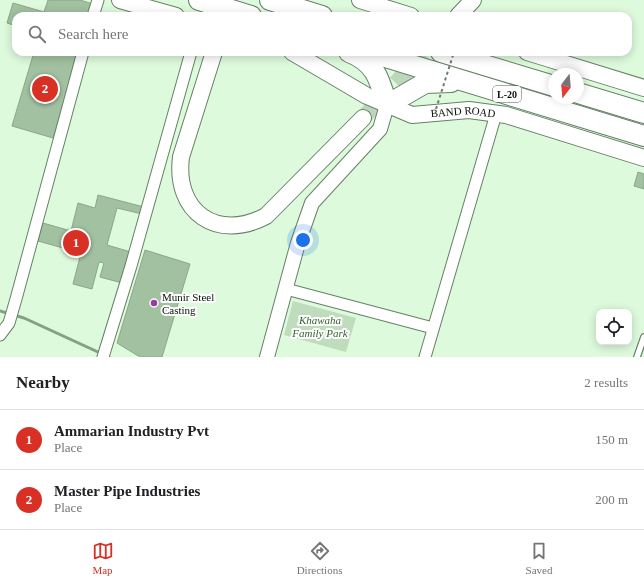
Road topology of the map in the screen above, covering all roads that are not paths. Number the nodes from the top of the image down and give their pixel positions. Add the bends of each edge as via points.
1 (98, 0) edge
2 (120, 0) edge
3 (199, 0) edge
4 (270, 0) edge
5 (311, 0) edge
6 (360, 0) edge
7 (473, 0) edge
8 (94, 12) edge
9 (162, 12) edge
10 (238, 12) edge
11 (309, 12) edge
12 (331, 12) edge
13 (398, 12) edge
14 (462, 12) edge
15 (82, 56) edge
16 (190, 56) edge
17 (213, 56) edge
18 (299, 56) edge
19 (356, 56) edge
20 (382, 56) edge
21 (453, 56) edge
22 (540, 56) edge
23 (548, 84) edge
24 (644, 88) edge
25 (495, 90) junction
26 (584, 95) edge
27 (387, 105) junction
28 (644, 113) edge
29 (496, 114) junction
30 (363, 118) tunnel mouth
31 (644, 136) edge
32 (644, 158) edge
33 (286, 289) junction
34 (433, 328) junction
35 (3, 329) edge
36 (644, 337) edge
37 (103, 357) edge
38 (267, 357) edge
39 (424, 357) edge
40 (637, 357) edge

1 - 8 street
2 - 9 main road
3 - 10 highway
4 - 11 highway
5 - 12 highway
6 - 13 main road
7 - 14 main road
15 - 35 street via 16,300
16 - 37 street
17 - 30 main road via 181,157 179,174 182,191 191,206 203,218 235,227 251,224 266,216
18 - 27 main road, BAND ROAD
19 - 27 highway via 369,64 378,77
20 - 25 highway, L-20
21 - 23 highway, L-20
22 - 24 main road
25 - 27 highway via 435,81 425,83
25 - 31 highway, L-20
26 - 28 highway
27 - 29 main road, BAND ROAD via 412,115 469,110
27 - 33 street via 380,129 312,203
29 - 32 main road, BAND ROAD
29 - 34 street
33 - 34 street
33 - 38 street
34 - 39 street
36 - 40 lane

